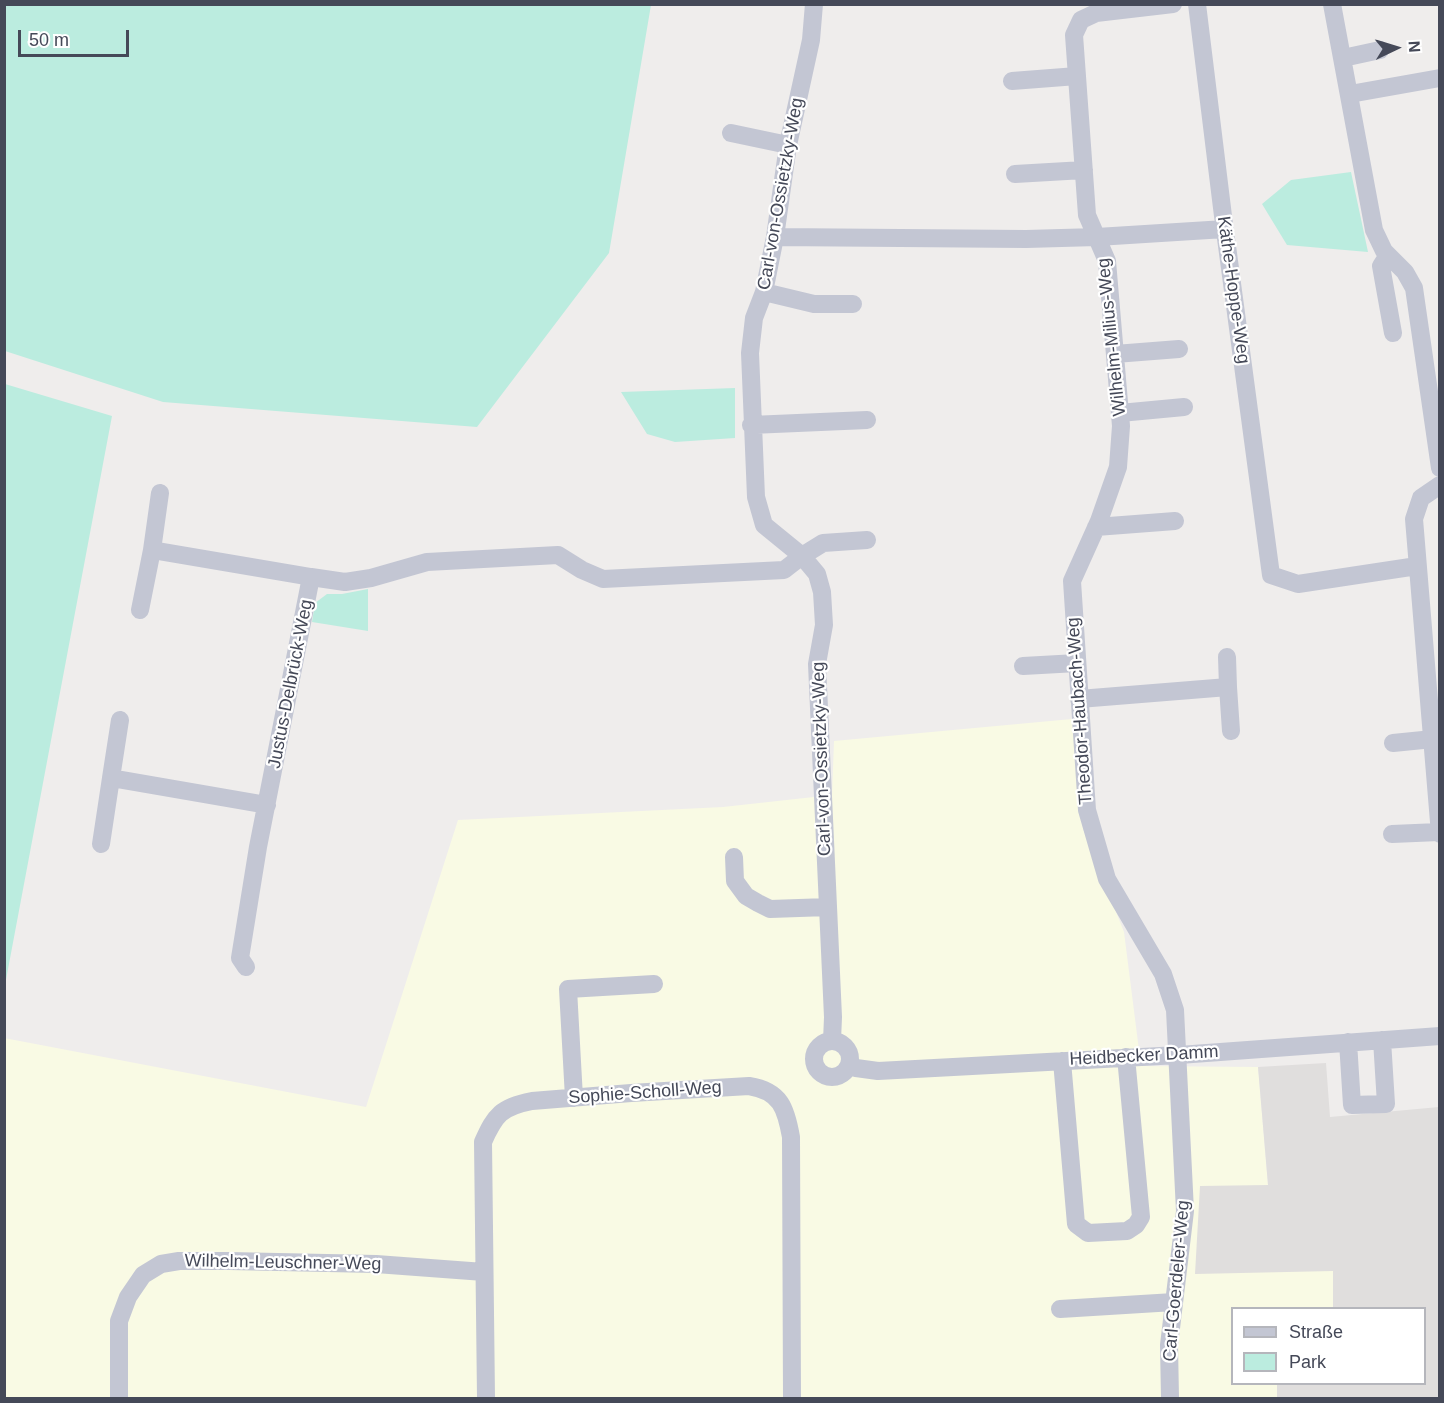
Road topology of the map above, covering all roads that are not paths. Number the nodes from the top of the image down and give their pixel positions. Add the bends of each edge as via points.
1 (814, 4) edge
2 (1173, 4) edge
3 (1197, 4) edge
4 (1332, 4) edge
5 (1380, 50) dead end
6 (1343, 58) junction
7 (1077, 76) junction
8 (1440, 78) edge
9 (1012, 81) dead end
10 (1350, 94) junction
11 (731, 133) dead end
12 (788, 145) junction
13 (1084, 170) junction
14 (1015, 174) dead end
15 (1225, 229) junction
16 (775, 237) junction
17 (1097, 237) junction
18 (1388, 255) junction
19 (764, 292) junction
20 (853, 304) dead end
21 (1392, 333) dead end
22 (1179, 349) dead end
23 (1115, 354) junction
24 (1184, 407) dead end
25 (1120, 413) junction
26 (867, 420) dead end
27 (752, 425) junction
28 (1440, 468) edge
29 (1440, 484) edge
30 (160, 493) dead end
31 (1175, 521) dead end
32 (1096, 527) junction
33 (867, 540) dead end
34 (152, 550) junction
35 (801, 556) junction
36 (1417, 566) junction
37 (311, 577) junction
38 (1072, 599) joint
39 (140, 610) dead end
40 (1227, 657) dead end
41 (1077, 663) junction
42 (1023, 666) dead end
43 (1228, 687) junction
44 (1079, 699) junction
45 (120, 720) dead end
46 (1231, 731) dead end
47 (1433, 739) junction
48 (1393, 743) dead end
49 (111, 778) junction
50 (267, 805) junction
51 (1439, 833) edge
52 (1392, 834) dead end
53 (101, 844) dead end
54 (734, 857) dead end
55 (828, 907) junction
56 (246, 967) dead end
57 (654, 984) dead end
58 (1440, 1036) edge
59 (1382, 1040) junction
60 (832, 1041) junction
61 (1348, 1042) junction
62 (1179, 1055) junction
63 (1126, 1058) junction
64 (1062, 1061) junction
65 (849, 1065) junction
66 (574, 1098) junction
67 (484, 1272) junction
68 (1174, 1302) junction
69 (1060, 1309) dead end
70 (119, 1398) edge
71 (486, 1398) edge
72 (792, 1398) edge
73 (1170, 1398) edge

1 - 12 street, Carl-von-Ossietzky-Weg via 811,40
2 - 7 street, Wilhelm-Milius-Weg via 1095,14 1081,20 1074,35
3 - 15 street, Käthe-Hoppe-Weg
4 - 6 street
5 - 6 street
6 - 10 street
7 - 9 street
7 - 13 street, Wilhelm-Milius-Weg
8 - 10 street
10 - 18 street via 1374,230
11 - 12 street
12 - 16 street, Carl-von-Ossietzky-Weg
13 - 14 street
13 - 17 street, Wilhelm-Milius-Weg via 1087,215
15 - 17 street
15 - 36 street, Käthe-Hoppe-Weg via 1271,576 1298,584
16 - 17 street
16 - 19 street, Carl-von-Ossietzky-Weg
17 - 23 street, Wilhelm-Milius-Weg via 1107,261
18 - 21 street via 1381,266
18 - 28 street via 1406,272 1414,288
19 - 20 street via 814,304
19 - 27 street, Carl-von-Ossietzky-Weg via 754,318 750,353
22 - 23 street
23 - 25 street, Wilhelm-Milius-Weg
24 - 25 street
25 - 32 street, Wilhelm-Milius-Weg via 1119,467
26 - 27 street
27 - 35 street, Carl-von-Ossietzky-Weg via 756,497 764,525
29 - 36 street via 1421,498 1413,519
30 - 34 street
31 - 32 street
32 - 38 street, Wilhelm-Milius-Weg via 1072,581
33 - 35 street, Justus-Delbrück-Weg via 823,543
34 - 37 street
34 - 39 street
35 - 37 street, Justus-Delbrück-Weg via 784,570 614,579 603,579 558,555 427,562 345,582
35 - 55 street, Carl-von-Ossietzky-Weg via 817,574 822,592 824,625 817,664
36 - 47 street
37 - 50 street, Justus-Delbrück-Weg
38 - 41 street, Theodor-Haubach-Weg
40 - 43 street
41 - 42 street
41 - 44 street, Theodor-Haubach-Weg
43 - 44 street
43 - 46 street
44 - 62 street, Theodor-Haubach-Weg via 1087,810 1107,879 1163,974 1175,1010
45 - 49 street
47 - 48 street
47 - 51 street
49 - 50 street
49 - 53 street
50 - 56 street, Justus-Delbrück-Weg via 240,958
51 - 52 street
54 - 55 street via 735,881 746,897 770,909
55 - 60 street, Carl-von-Ossietzky-Weg
57 - 66 street via 568,989
58 - 59 street, Heidbecker Damm
59 - 61 street, Heidbecker Damm
59 - 61 street via 1386,1104 1352,1105
60 - 65 street via 847,1048
60 - 65 street via 817,1050 817,1067 825,1075 837,1076
61 - 62 street, Heidbecker Damm
62 - 63 street, Heidbecker Damm
62 - 68 street, Carl-Goerdeler-Weg via 1185,1211
63 - 64 street, Heidbecker Damm
63 - 64 street via 1141,1217 1127,1231 1088,1233 1076,1224
64 - 65 street, Heidbecker Damm via 878,1071
66 - 67 street, Sophie-Scholl-Weg via 515,1104 494,1118 483,1142
66 - 72 street, Sophie-Scholl-Weg via 749,1086 765,1088 777,1098 787,1115 791,1137
67 - 70 street, Wilhelm-Leuschner-Weg via 376,1264 161,1264 143,1275 128,1297 119,1321
67 - 71 street, Sophie-Scholl-Weg
68 - 69 street
68 - 73 street, Carl-Goerdeler-Weg via 1169,1345

